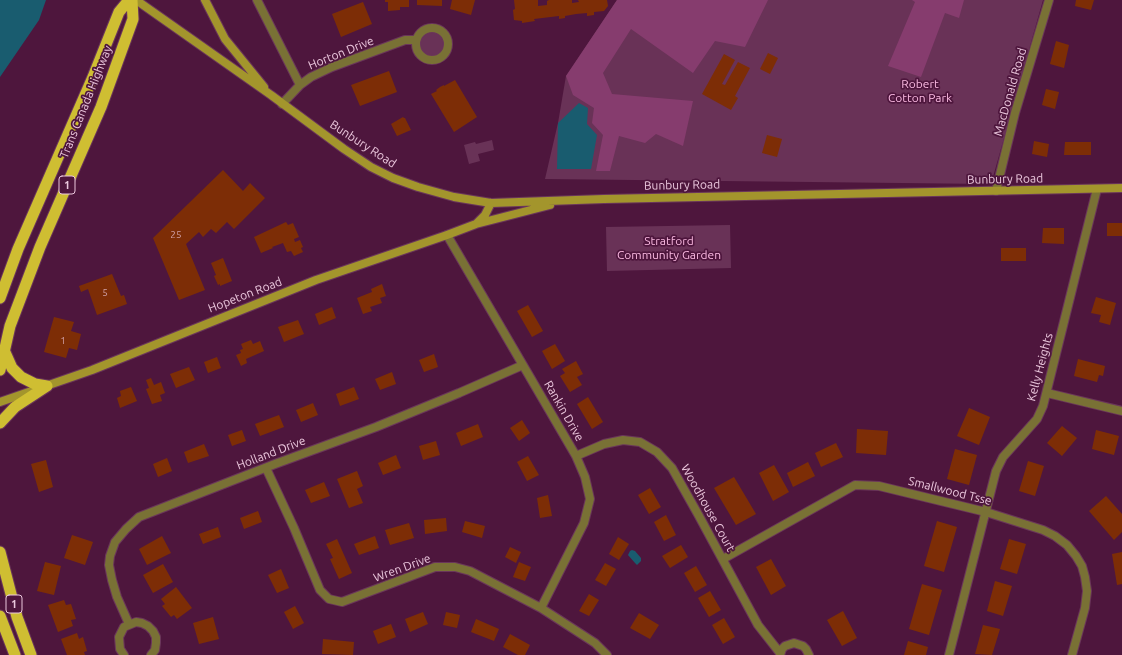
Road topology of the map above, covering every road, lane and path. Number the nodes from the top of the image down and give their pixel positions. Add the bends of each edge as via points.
1 (130, 0) edge
2 (136, 0) edge
3 (205, 0) edge
4 (257, 0) edge
5 (1049, 0) edge
6 (416, 40) junction
7 (300, 85) junction
8 (271, 95) junction
9 (282, 104) junction
10 (1122, 188) edge
11 (1097, 189) junction
12 (996, 191) junction
13 (569, 200) junction
14 (491, 203) junction
15 (476, 224) junction
16 (447, 235) junction
17 (0, 298) edge
18 (4, 350) junction
19 (523, 365) junction
20 (0, 370) edge
21 (47, 386) junction
22 (1046, 393) junction
23 (0, 402) edge
24 (1122, 411) edge
25 (0, 423) edge
26 (576, 456) junction
27 (266, 468) junction
28 (986, 512) junction
29 (0, 552) edge
30 (723, 559) junction
31 (541, 608) junction
32 (0, 616) edge
33 (129, 624) junction
34 (780, 654) edge
35 (14, 655) edge
36 (32, 655) edge
37 (124, 655) edge
38 (151, 655) edge
39 (607, 655) edge
40 (809, 655) edge
41 (949, 655) edge
42 (1072, 655) edge

1 - 17 highway, Trans Canada Highway / 1 via 119,12 18,249
1 - 18 highway, Trans Canada Highway / 1 via 133,19 101,107 37,254 10,326
2 - 8 main road, Bunbury Road
3 - 8 main road, Bunbury Road via 225,39
4 - 7 street
5 - 12 street, MacDonald Road
6 - 6 street via 417,50 424,58 435,60 447,50 448,40 437,28 427,28
6 - 7 street, Horton Drive via 405,40 339,65 311,77
7 - 9 street, Horton Drive
8 - 9 main road, Bunbury Road
9 - 14 main road, Bunbury Road via 371,167 393,178 434,192
10 - 11 main road, Bunbury Road
11 - 12 main road, Bunbury Road
11 - 22 street, Kelly Heights
12 - 13 main road, Bunbury Road
13 - 14 main road, Bunbury Road
13 - 15 main road, Hopeton Road
14 - 15 main road via 485,215
15 - 16 main road, Hopeton Road
16 - 19 street, Rankin Drive
16 - 21 main road, Hopeton Road via 316,280
18 - 20 highway, Trans Canada Highway / 1
18 - 21 highway via 12,368 21,377 35,384
19 - 26 street, Rankin Drive
19 - 27 street, Holland Drive via 376,427
21 - 23 main road, Hopeton Road
21 - 25 highway via 14,407
22 - 24 street
22 - 28 street, Kelly Heights via 1037,419 1003,457 996,471
26 - 30 street, Woodhouse Court via 604,444 622,440 640,442 657,452 672,468
26 - 31 street, Rankin Drive via 585,477 590,499 584,523
27 - 31 street, Wren Drive via 320,590 329,599 342,602 435,567 455,567
27 - 33 street, Holland Drive via 139,517 126,529 115,542 109,565 117,596
28 - 30 street, Smallwood Tsse via 879,486 855,485
28 - 41 street, Kelly Heights
28 - 42 street, Smallwood Tsse via 1056,536 1076,556 1086,577 1087,591
29 - 36 highway, 1 via 17,617
30 - 34 street, Woodhouse Court via 758,625
31 - 39 street, Wren Drive via 595,643
32 - 35 highway, 1
33 - 37 street via 118,637
33 - 38 street via 142,623 153,631 156,643
34 - 40 street, Woodhouse Court via 785,646 794,643 803,646

